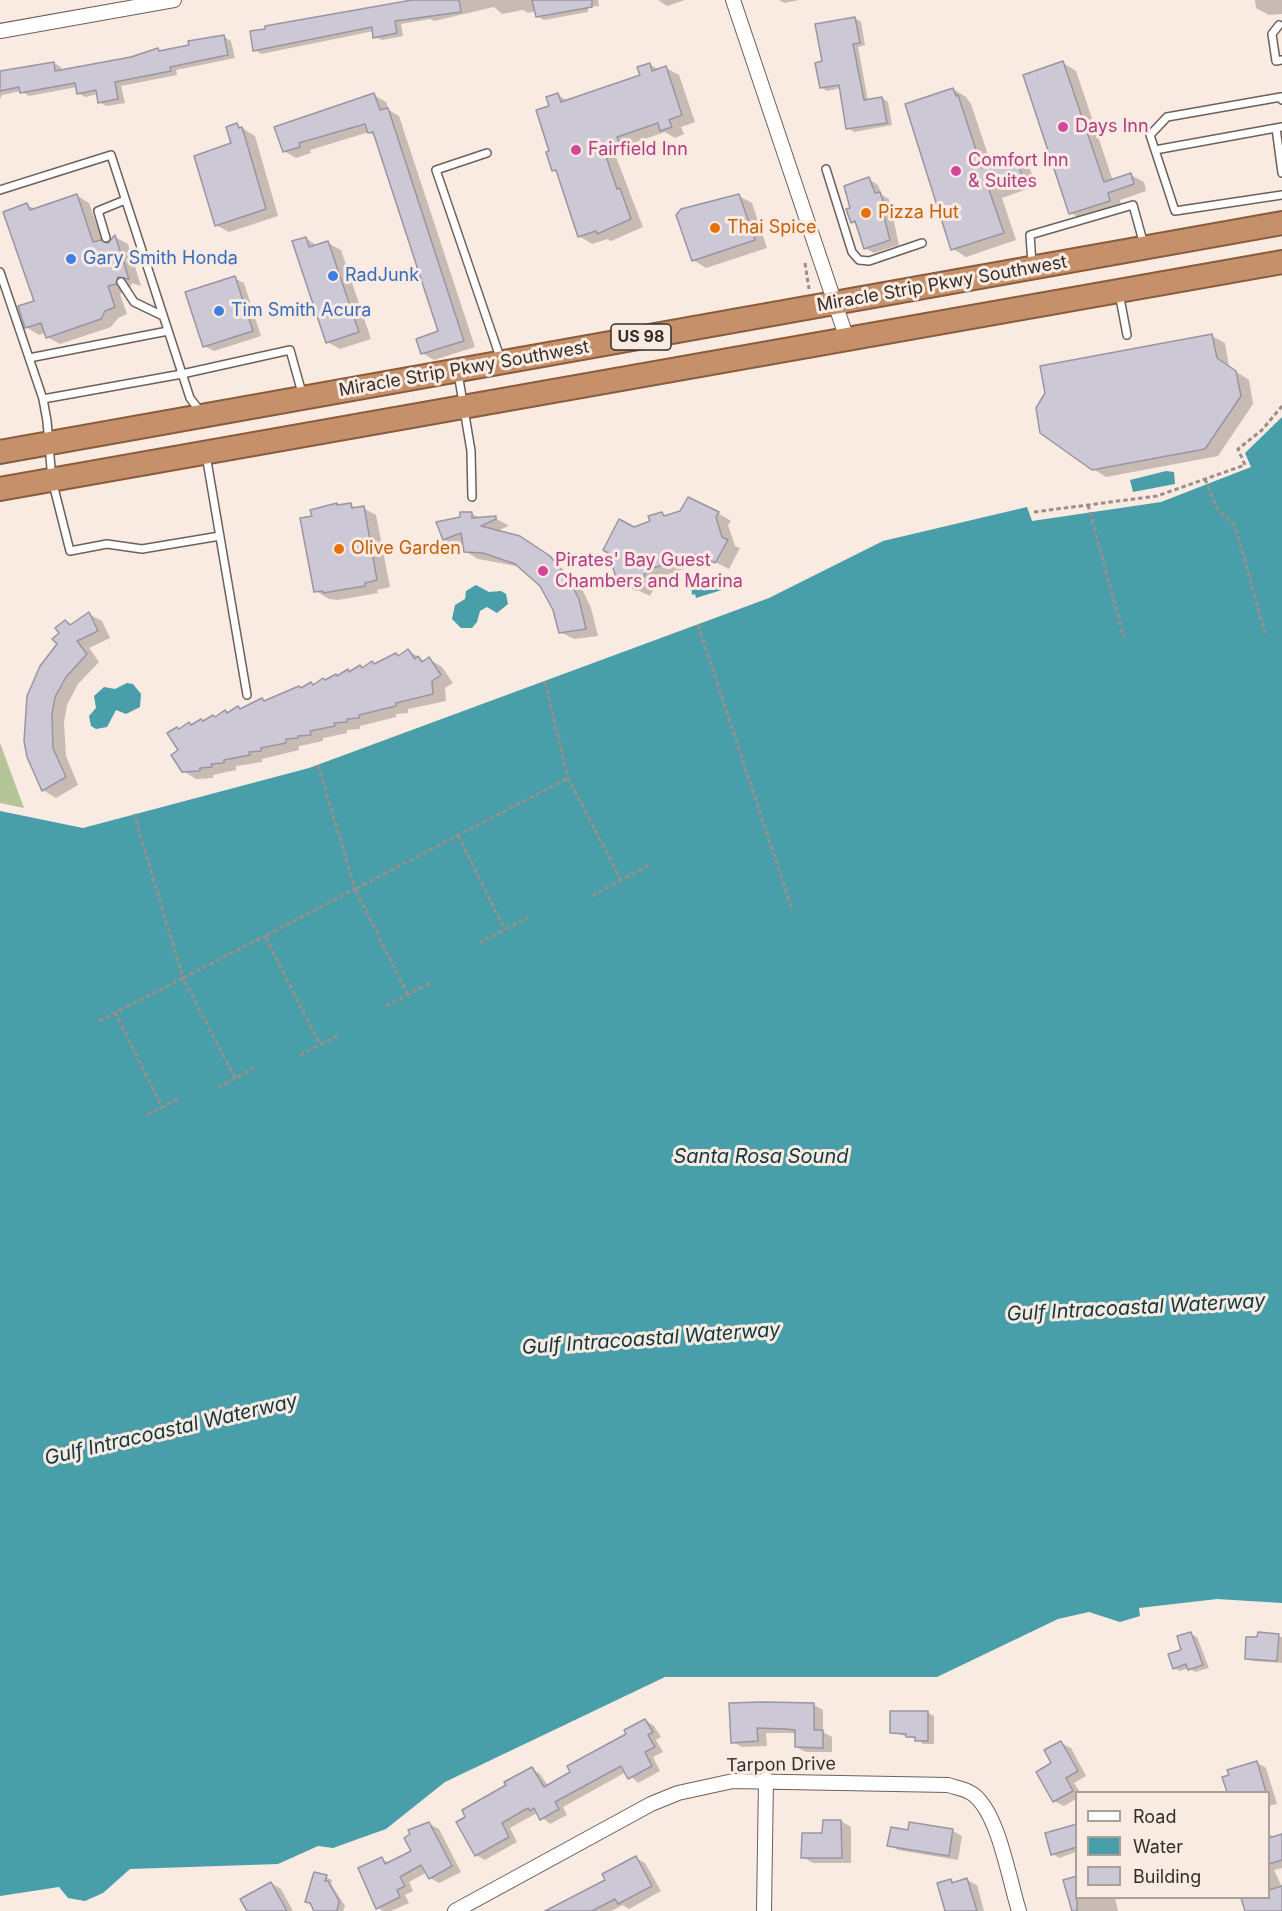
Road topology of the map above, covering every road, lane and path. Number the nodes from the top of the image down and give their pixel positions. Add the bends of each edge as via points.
1 (174, 0) edge
2 (733, 0) edge
3 (148, 2) edge
4 (1279, 25) dead end
5 (0, 31) edge
6 (1282, 60) edge
7 (1282, 100) edge
8 (1279, 128) edge
9 (1155, 150) junction
10 (487, 153) dead end
11 (826, 169) dead end
12 (1282, 173) edge
13 (0, 190) edge
14 (1282, 195) edge
15 (125, 200) junction
16 (1282, 223) edge
17 (106, 238) dead end
18 (922, 243) dead end
19 (1144, 248) junction
20 (1282, 262) edge
21 (1032, 268) junction
22 (0, 272) edge
23 (122, 282) dead end
24 (1119, 291) junction
25 (835, 303) junction
26 (163, 316) junction
27 (168, 332) junction
28 (1127, 335) dead end
29 (847, 339) junction
30 (29, 358) junction
31 (502, 362) junction
32 (458, 370) junction
33 (182, 374) junction
34 (304, 398) junction
35 (43, 399) junction
36 (464, 405) junction
37 (1282, 406) edge
38 (203, 415) junction
39 (48, 443) junction
40 (0, 452) edge
41 (206, 453) junction
42 (52, 480) junction
43 (1205, 480) junction
44 (0, 489) edge
45 (472, 497) dead end
46 (1088, 505) junction
47 (1034, 512) dead end
48 (220, 536) junction
49 (698, 625) dead end
50 (1265, 633) dead end
51 (1124, 638) dead end
52 (545, 682) dead end
53 (248, 695) dead end
54 (318, 765) dead end
55 (568, 778) junction
56 (134, 814) dead end
57 (458, 836) junction
58 (649, 865) dead end
59 (621, 880) junction
60 (355, 889) junction
61 (592, 896) dead end
62 (792, 909) dead end
63 (529, 917) dead end
64 (505, 930) junction
65 (265, 936) junction
66 (479, 943) dead end
67 (183, 978) junction
68 (430, 983) dead end
69 (408, 995) junction
70 (386, 1006) dead end
71 (115, 1012) junction
72 (99, 1021) dead end
73 (339, 1035) dead end
74 (320, 1045) junction
75 (300, 1055) dead end
76 (254, 1068) dead end
77 (235, 1078) junction
78 (218, 1088) dead end
79 (178, 1099) dead end
80 (162, 1107) junction
81 (147, 1115) dead end
82 (766, 1779) junction
83 (455, 1911) edge
84 (764, 1911) edge
85 (1018, 1911) edge

1 - 3 street
2 - 25 street
3 - 5 street
4 - 6 lane via 1272,34 1276,61
7 - 9 lane via 1281,97 1167,117 1150,135
8 - 9 lane
8 - 12 lane
9 - 14 lane via 1175,211
10 - 31 lane via 436,170
11 - 18 lane via 852,252 859,260 869,261
13 - 15 lane via 111,155
15 - 17 lane via 98,211
15 - 26 lane
16 - 19 highway, Miracle Strip Pkwy Southwest / US 98
19 - 21 highway, Miracle Strip Pkwy Southwest / US 98
19 - 21 lane via 1133,205 1030,235
20 - 24 highway, Miracle Strip Pkwy Southwest / US 98
21 - 25 highway, Miracle Strip Pkwy Southwest / US 98
22 - 30 lane
23 - 26 lane via 134,302
24 - 28 lane
24 - 29 highway, Miracle Strip Pkwy Southwest / US 98
25 - 29 street
25 - 31 highway, Miracle Strip Pkwy Southwest / US 98
26 - 27 lane
27 - 30 lane
27 - 33 lane
29 - 36 highway, Miracle Strip Pkwy Southwest / US 98
30 - 35 lane
31 - 32 highway, Miracle Strip Pkwy Southwest / US 98
32 - 34 highway, Miracle Strip Pkwy Southwest / US 98
32 - 36 lane
33 - 34 lane via 290,350
33 - 35 lane
33 - 38 lane via 190,398
34 - 38 highway, Miracle Strip Pkwy Southwest / US 98
35 - 39 lane
36 - 41 highway, Miracle Strip Pkwy Southwest / US 98
36 - 45 lane
37 - 43 path via 1262,430 1238,449 1245,465
38 - 39 highway, Miracle Strip Pkwy Southwest / US 98
39 - 40 highway, Miracle Strip Pkwy Southwest / US 98
39 - 42 lane
41 - 42 highway, Miracle Strip Pkwy Southwest / US 98
41 - 48 lane
42 - 44 highway, Miracle Strip Pkwy Southwest / US 98
42 - 48 lane via 70,551 106,544 142,549
43 - 46 path via 1157,496
43 - 50 path via 1217,509 1236,526
46 - 47 path
46 - 51 path
48 - 53 lane
49 - 62 path
52 - 55 path
54 - 60 path
55 - 57 path
55 - 59 path
56 - 67 path
57 - 60 path
57 - 64 path
58 - 59 path
59 - 61 path
60 - 65 path
60 - 69 path
63 - 64 path
64 - 66 path
65 - 67 path
65 - 74 path
67 - 71 path
67 - 77 path
68 - 69 path
69 - 70 path
71 - 72 path
71 - 80 path
73 - 74 path
74 - 75 path
76 - 77 path
77 - 78 path
79 - 80 path
80 - 81 path
82 - 83 street, Tarpon Drive via 734,1780 660,1800
82 - 84 street
82 - 85 street, Tarpon Drive via 948,1785 966,1790 990,1816

